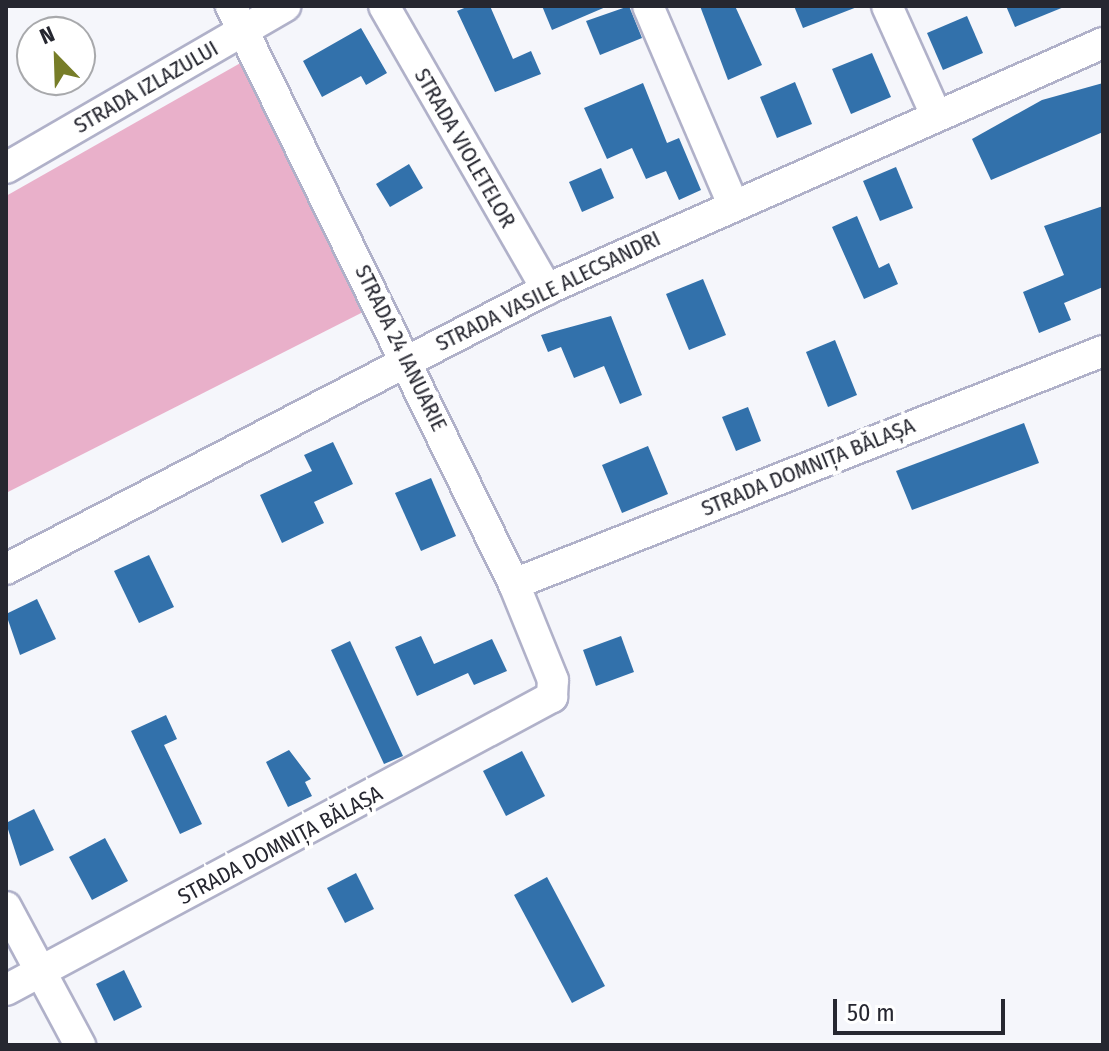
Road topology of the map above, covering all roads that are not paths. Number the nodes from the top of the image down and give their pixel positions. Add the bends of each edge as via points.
1 (286, 6) edge
2 (384, 6) edge
3 (648, 6) edge
4 (887, 6) edge
5 (237, 18) edge
6 (1103, 43) edge
7 (936, 115) junction
8 (6, 168) edge
9 (732, 202) junction
10 (547, 289) junction
11 (1103, 351) edge
12 (409, 361) junction
13 (6, 569) edge
14 (514, 584) junction
15 (552, 697) joint
16 (6, 907) edge
17 (40, 973) junction
18 (6, 990) edge
19 (80, 1045) edge

1 - 5 street, STRADA IZLAZULUI
2 - 10 street, STRADA VIOLETELOR
3 - 9 street
4 - 7 street
5 - 8 street, STRADA IZLAZULUI
5 - 12 street, STRADA 24 IANUARIE
6 - 7 street, STRADA VASILE ALECSANDRI
7 - 9 street, STRADA VASILE ALECSANDRI
9 - 10 street, STRADA VASILE ALECSANDRI
10 - 12 street, STRADA VASILE ALECSANDRI
11 - 14 street, STRADA DOMNIȚA BĂLAȘA
12 - 13 street, STRADA VASILE ALECSANDRI
12 - 14 street, STRADA 24 IANUARIE
14 - 15 street, STRADA 24 IANUARIE via 548,667
15 - 17 street, STRADA DOMNIȚA BĂLAȘA
16 - 17 street
17 - 18 street, STRADA DOMNIȚA BĂLAȘA
17 - 19 street

